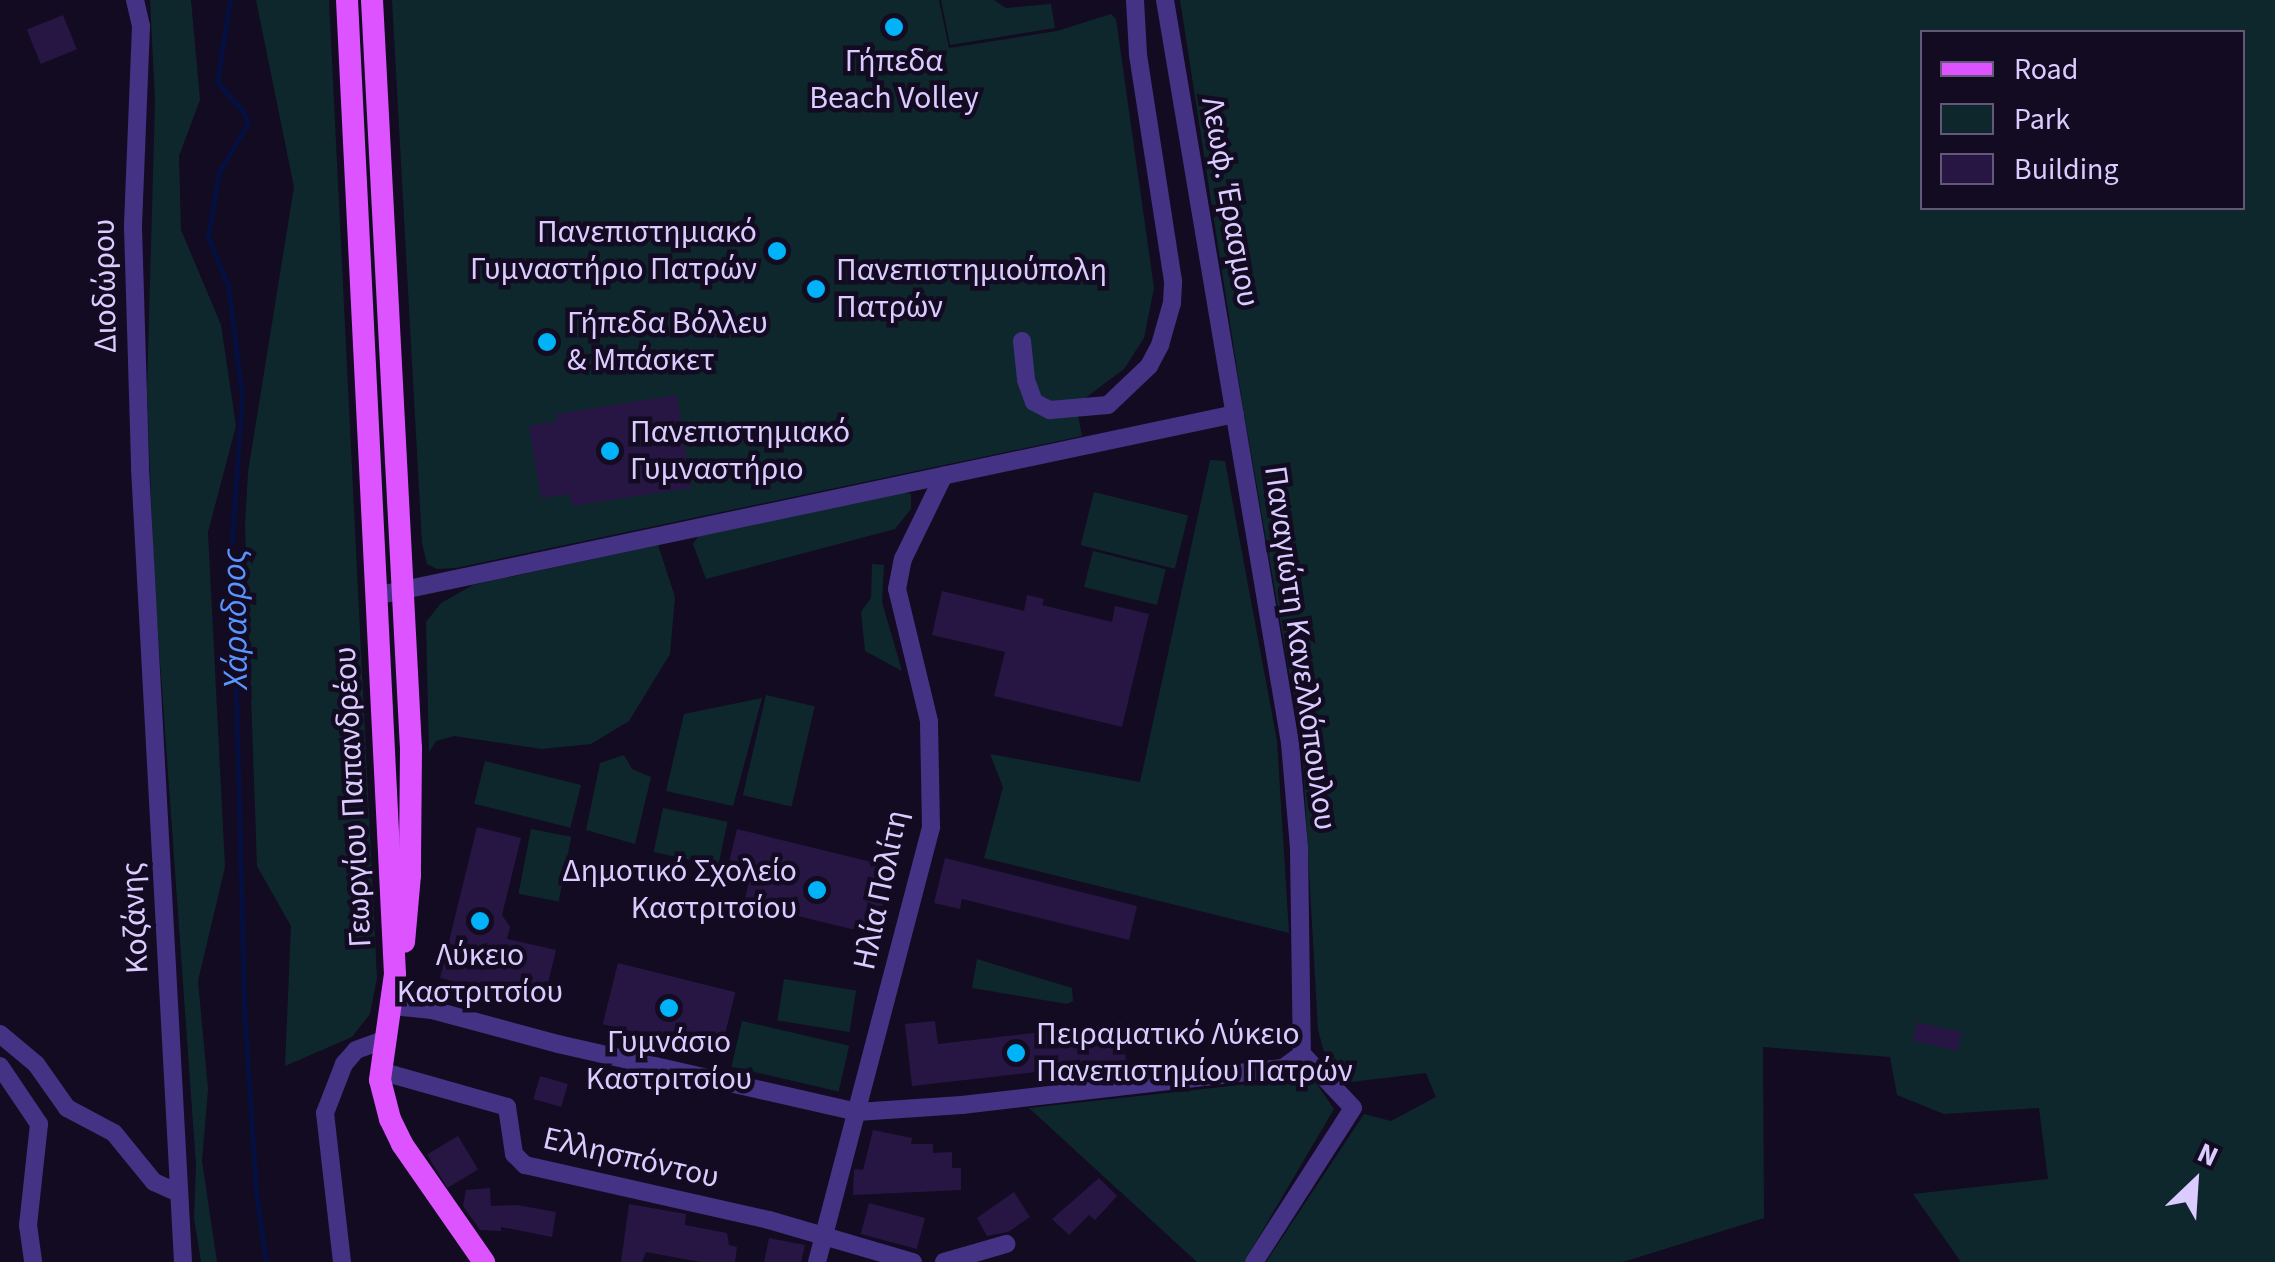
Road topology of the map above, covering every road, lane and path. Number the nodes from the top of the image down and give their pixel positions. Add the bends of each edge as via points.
1 (135, 0) edge
2 (347, 0) edge
3 (372, 0) edge
4 (1135, 0) edge
5 (1165, 0) edge
6 (1022, 341) dead end
7 (1234, 414) junction
8 (944, 475) junction
9 (146, 572) joint
10 (403, 590) junction
11 (375, 596) junction
12 (395, 974) junction
13 (392, 1006) junction
14 (0, 1034) edge
15 (384, 1040) junction
16 (1302, 1054) junction
17 (0, 1066) edge
18 (380, 1071) junction
19 (858, 1112) junction
20 (180, 1193) junction
21 (825, 1235) junction
22 (1006, 1244) dead end
23 (33, 1262) edge
24 (183, 1262) edge
25 (342, 1262) edge
26 (484, 1262) edge
27 (817, 1262) edge
28 (913, 1262) edge
29 (944, 1262) edge
30 (1254, 1262) edge

1 - 9 street, Διοδώρου via 141,26 132,227
2 - 11 main road, Γεωργίου Παπανδρέου
3 - 10 main road, Γεωργίου Παπανδρέου
4 - 6 street via 1173,281 1160,345 1108,405 1050,410 1034,402
5 - 7 street, Λεωφ. Έρασμου
7 - 8 street
7 - 16 street, Παναγιώτη Κανελλόπουλου via 1290,743
8 - 10 street
8 - 19 street, Ηλία Πολίτη via 903,559 897,589 929,722 931,827
9 - 20 street, Κοζάνης
10 - 11 street
10 - 12 main road, Γεωργίου Παπανδρέου via 411,846
11 - 12 main road, Γεωργίου Παπανδρέου
12 - 13 main road
13 - 15 main road
13 - 19 street
14 - 20 street via 36,1064 68,1108 114,1133 154,1182
15 - 18 main road
15 - 25 street via 347,1060 326,1107
16 - 19 street via 1283,1068
16 - 30 street via 1353,1108
17 - 23 street via 39,1124 28,1224
18 - 21 street, Ελλησπόντου via 507,1108 514,1154 524,1165
18 - 26 main road via 395,1130
19 - 21 street, Ηλία Πολίτη
20 - 24 street, Κοζάνης
21 - 27 street, Ηλία Πολίτη
21 - 28 street, Ελλησπόντου
22 - 29 street

